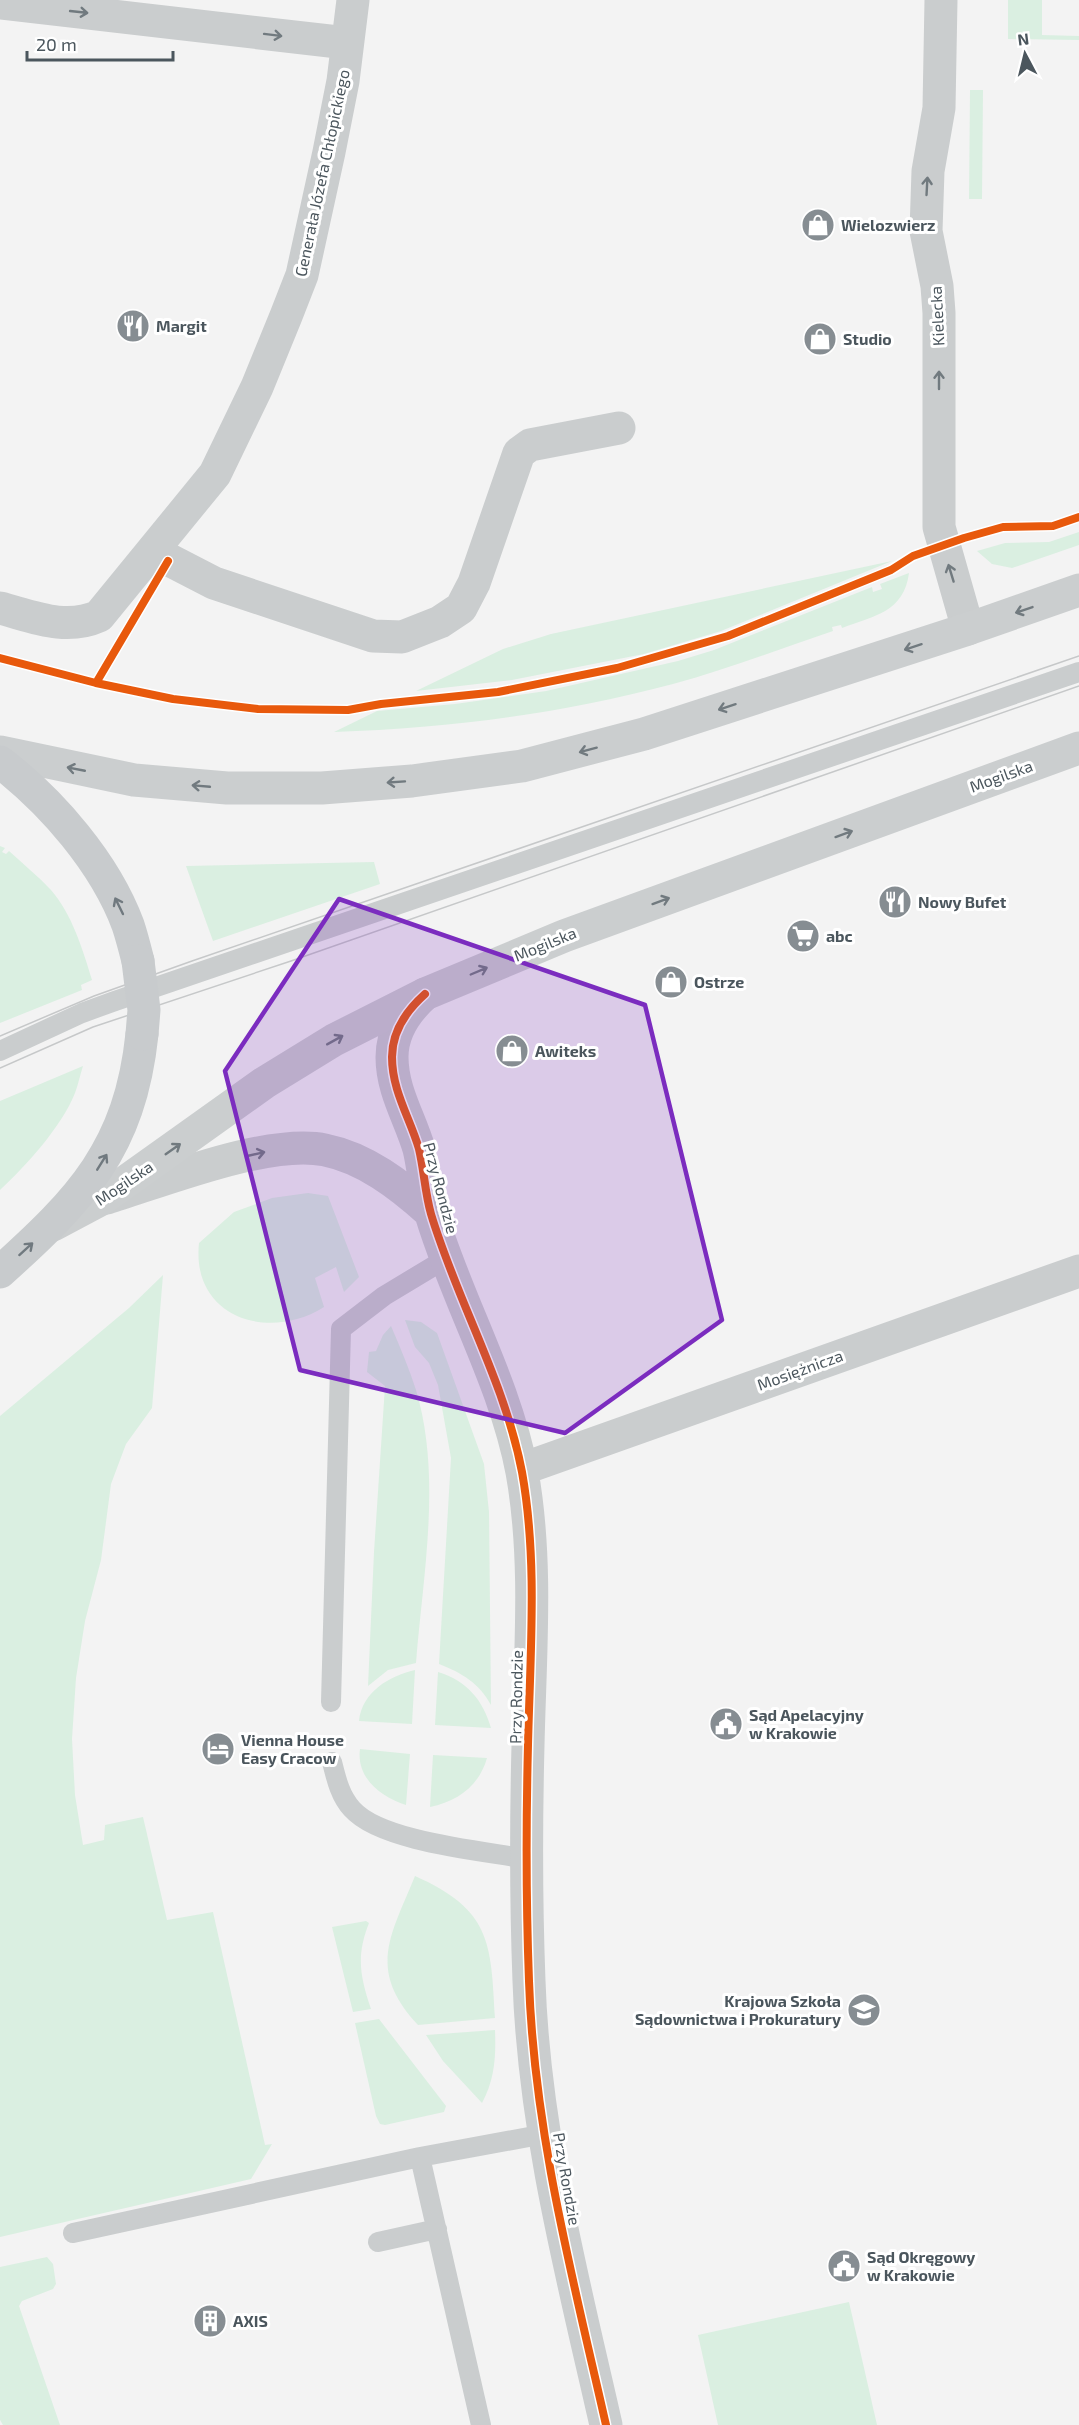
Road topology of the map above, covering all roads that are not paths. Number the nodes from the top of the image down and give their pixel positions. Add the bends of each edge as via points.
1 (353, 0) edge
2 (941, 0) edge
3 (0, 3) edge
4 (348, 43) junction
5 (619, 428) dead end
6 (152, 551) junction
7 (1079, 590) edge
8 (0, 608) edge
9 (968, 629) junction
10 (1079, 672) edge
11 (1079, 748) edge
12 (0, 752) edge
13 (0, 762) edge
14 (425, 994) junction
15 (0, 1051) edge
16 (100, 1200) junction
17 (430, 1212) junction
18 (53, 1225) junction
19 (447, 1258) junction
20 (1079, 1271) edge
21 (0, 1272) edge
22 (522, 1469) junction
23 (331, 1701) dead end
24 (332, 1762) dead end
25 (528, 1859) junction
26 (545, 2134) junction
27 (420, 2157) junction
28 (437, 2229) junction
29 (73, 2233) dead end
30 (378, 2242) dead end
31 (481, 2425) edge
32 (606, 2425) edge

1 - 4 street, Generała Józefa Chłopickiego
9 -> 2 street, Kielecka via 939,527 938,300 926,231 928,171 939,108
3 -> 4 street
4 - 6 street, Generała Józefa Chłopickiego via 331,143 297,290 215,474
5 - 6 street via 530,445 519,453 474,583 461,608 440,622 402,637 373,636 214,583
6 - 8 street, Generała Józefa Chłopickiego via 113,602 99,616 85,622 47,621
7 -> 9 main road
9 -> 12 main road via 583,751 522,766 412,781 322,788 227,788 134,780
10 - 15 lane via 183,977 82,1013
14 -> 11 main road, Mogilska via 575,932
18 -> 13 main road, bridge via 96,1172 124,1119 136,1081 143,1001 138,961 116,899 86,850 46,802
16 -> 14 main road, Mogilska via 264,1083 334,1040
14 - 17 street, Przy Rondzie via 411,1006 396,1032 392,1059 401,1104 418,1148
16 -> 17 street, Przy Rondzie via 231,1160 279,1149 305,1148 341,1154 383,1174
16 - 18 main road, Mogilska
17 - 19 street, Przy Rondzie
21 -> 18 main road
19 - 22 street, Przy Rondzie via 508,1419
19 - 23 lane via 384,1296 341,1329
20 - 22 street, Mosiężnicza
22 - 25 street, Przy Rondzie via 530,1563
24 - 25 lane via 343,1796 368,1821 411,1838
25 - 26 street, Przy Rondzie via 530,2022
26 - 27 lane
26 - 32 street, Przy Rondzie via 559,2216
27 - 28 lane
27 - 29 lane
28 - 30 lane
28 - 31 lane

